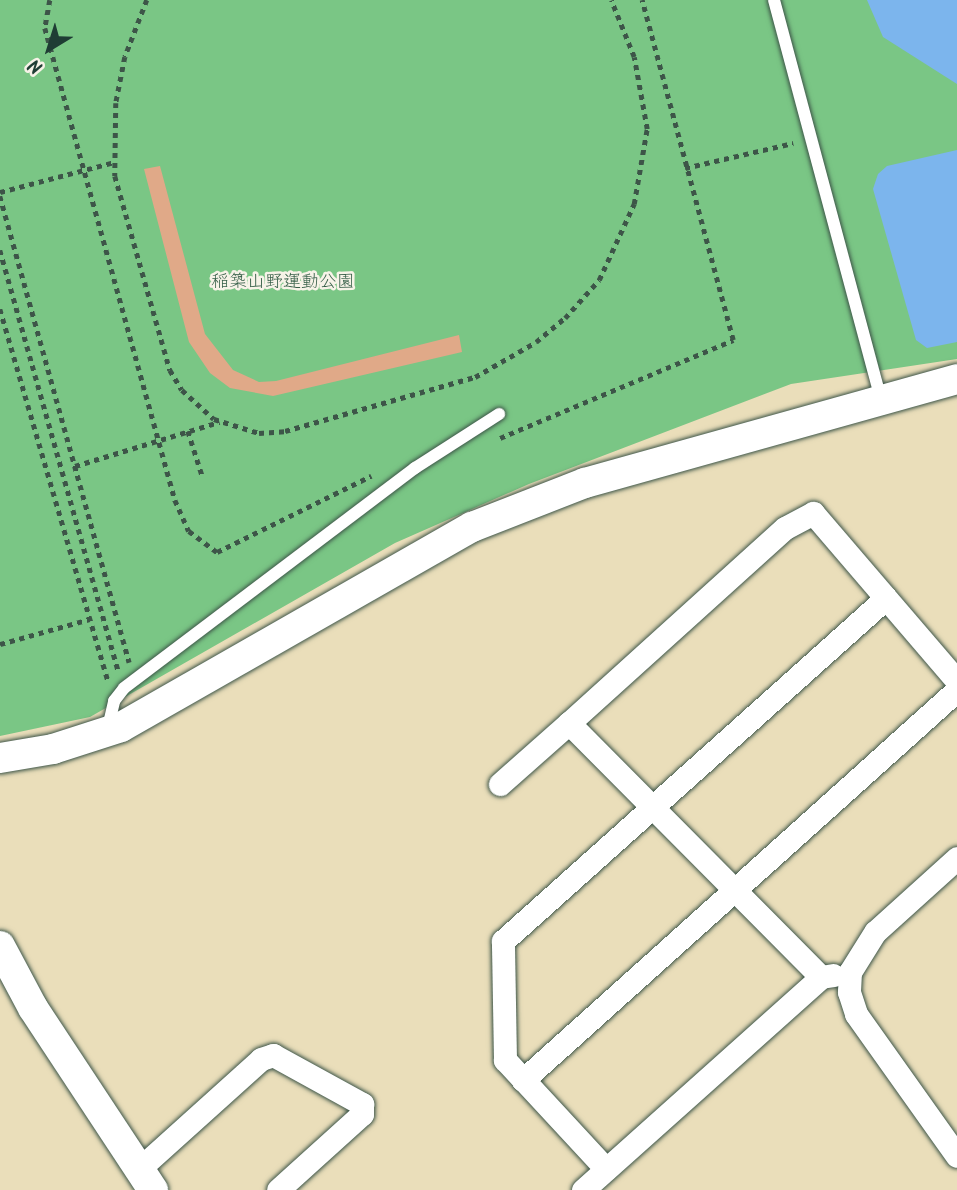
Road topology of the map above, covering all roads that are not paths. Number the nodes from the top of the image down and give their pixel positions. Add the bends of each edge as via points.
1 (775, 0) edge
2 (957, 379) edge
3 (881, 400) junction
4 (499, 414) dead end
5 (886, 598) junction
6 (957, 681) edge
7 (957, 690) edge
8 (569, 723) junction
9 (107, 732) junction
10 (0, 758) edge
11 (500, 784) dead end
12 (650, 808) junction
13 (957, 858) edge
14 (732, 889) junction
15 (0, 946) edge
16 (850, 972) junction
17 (821, 977) junction
18 (523, 1080) junction
19 (957, 1156) edge
20 (606, 1169) junction
21 (146, 1179) edge
22 (278, 1190) edge
23 (583, 1190) edge

1 - 3 lane
2 - 3 street
3 - 9 street via 585,482 471,527
4 - 9 lane via 411,471 129,684 114,701
5 - 6 street
5 - 8 street via 813,513 785,528
5 - 12 street
7 - 14 street
8 - 11 street
8 - 12 street
9 - 10 street via 53,749
12 - 14 street
12 - 18 street via 503,942 505,1060
13 - 16 street via 875,932
14 - 17 street
14 - 18 street
15 - 21 street via 33,1008
16 - 17 street
16 - 19 street via 849,992 856,1014
17 - 20 street
18 - 20 street
20 - 23 street
21 - 22 street via 261,1059 273,1055 362,1104 362,1114

